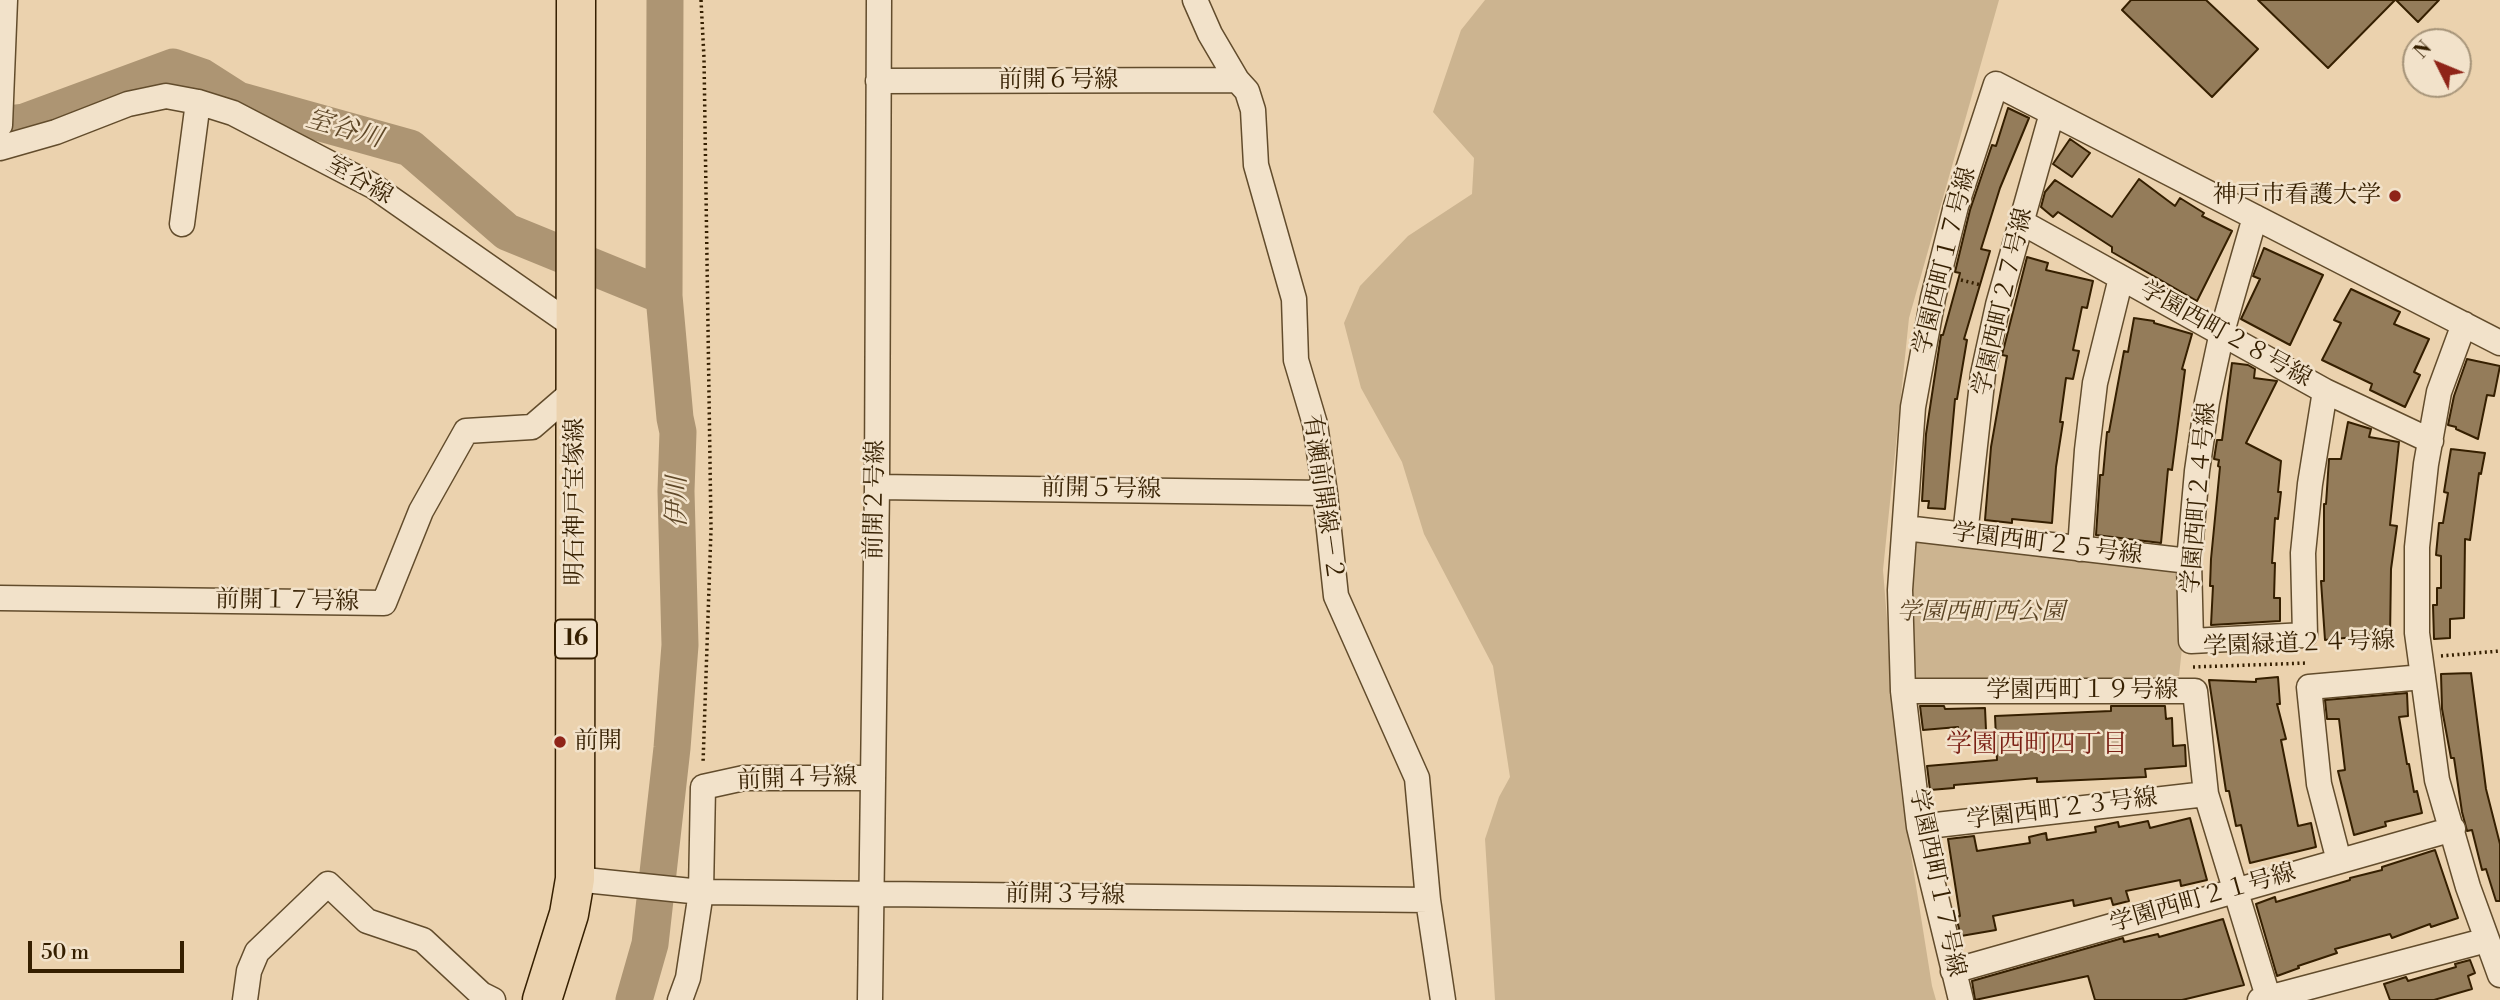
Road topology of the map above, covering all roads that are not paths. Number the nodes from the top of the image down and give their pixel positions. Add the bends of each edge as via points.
1 (5, 0) edge
2 (576, 0) edge
3 (879, 0) edge
4 (1195, 0) edge
5 (1237, 80) junction
6 (878, 81) junction
7 (198, 102) junction
8 (1, 110) edge
9 (2052, 113) junction
10 (0, 125) edge
11 (0, 148) edge
12 (2255, 217) junction
13 (2022, 223) junction
14 (182, 224) dead end
15 (2121, 278) junction
16 (2464, 324) junction
17 (575, 327) junction
18 (2222, 332) junction
19 (2500, 343) edge
20 (576, 389) junction
21 (2325, 391) junction
22 (2431, 442) junction
23 (877, 487) junction
24 (1325, 493) junction
25 (1905, 528) junction
26 (1965, 535) junction
27 (2080, 549) junction
28 (2189, 561) junction
29 (0, 598) edge
30 (2421, 667) junction
31 (1903, 691) junction
32 (872, 778) junction
33 (2206, 793) junction
34 (1919, 827) junction
35 (2453, 829) junction
36 (2339, 861) junction
37 (586, 880) junction
38 (2234, 890) junction
39 (701, 892) junction
40 (870, 893) junction
41 (1428, 901) junction
42 (2487, 940) junction
43 (1953, 971) junction
44 (2500, 975) edge
45 (2266, 999) edge
46 (246, 1000) edge
47 (493, 1000) edge
48 (542, 1000) edge
49 (680, 1000) edge
50 (870, 1000) edge
51 (1443, 1000) edge
52 (1961, 1000) edge

1 - 8 street
2 - 17 main road, 明石神戸宝塚線 / 16
3 - 6 street, 前開２号線
4 - 5 street, 有瀬前開線－２
5 - 6 street, 前開６号線
5 - 24 street, 有瀬前開線－２ via 1247,91 1253,110 1256,165 1294,299 1296,360 1315,424
6 - 23 street, 前開２号線
7 - 11 street, 室谷線 via 166,96 128,104
7 - 14 street
7 - 17 street, 室谷線 via 233,113 373,186
8 - 10 street
9 - 12 street, 学園西町１７号線
9 - 13 street, 学園西町２７号線
9 - 25 street, 学園西町１７号線 via 1996,84 1939,274 1913,407
12 - 16 street, 学園西町１７号線
12 - 18 street, 学園西町２４号線
13 - 15 street, 学園西町２８号線
13 - 26 street, 学園西町２７号線 via 1983,374
15 - 18 street, 学園西町２８号線
15 - 27 street via 2095,383
16 - 19 street, 学園西町１７号線
16 - 22 street via 2440,392
17 - 20 main road, 明石神戸宝塚線 / 16
18 - 21 street, 学園西町２８号線
18 - 28 street, 学園西町２４号線 via 2197,471
20 - 29 street, 前開１７号線 via 532,427 466,430 421,511 384,603
20 - 37 main road, 明石神戸宝塚線 / 16
21 - 22 street, 学園西町２８号線
21 - 28 street, 学園西町２４号線 via 2303,553 2305,635 2192,641
22 - 30 street via 2417,547
23 - 24 street, 前開５号線
23 - 32 street, 前開２号線
24 - 41 street, 有瀬前開線－２ via 1336,596 1417,778
25 - 26 street, 学園西町２５号線
25 - 31 street, 学園西町１７号線 via 1900,590
26 - 27 street, 学園西町２５号線
27 - 28 street, 学園西町２５号線
30 - 35 street via 2437,780
30 - 36 street via 2309,687 2319,784
31 - 33 street, 学園西町１９号線 via 2195,691
31 - 34 street, 学園西町１７号線
32 - 39 street, 前開４号線 via 744,778 703,787
32 - 40 street, 前開２号線
33 - 34 street, 学園西町２３号線
33 - 38 street, 学園西町１９号線
34 - 43 street, 学園西町１７号線
35 - 36 street, 学園西町２１号線
35 - 42 street
36 - 38 street, 学園西町２１号線
37 - 39 street, 前開３号線
37 - 48 main road, 明石神戸宝塚線 / 16 via 569,914
38 - 43 street, 学園西町２１号線
38 - 45 street, 学園西町１９号線
39 - 40 street, 前開３号線
39 - 49 street, 前開４号線 via 688,978
40 - 41 street, 前開３号線
40 - 50 street, 前開２号線
41 - 51 street, 有瀬前開線－２
42 - 44 street
42 - 45 street
43 - 52 street, 学園西町１７号線
46 - 47 street via 249,971 257,952 328,884 368,921 423,940

